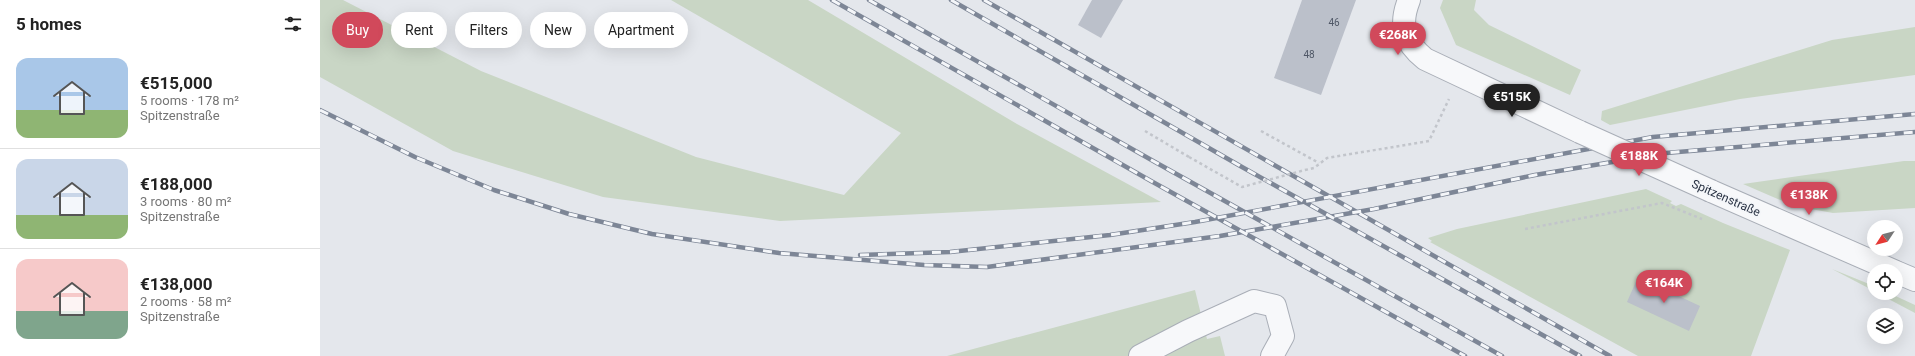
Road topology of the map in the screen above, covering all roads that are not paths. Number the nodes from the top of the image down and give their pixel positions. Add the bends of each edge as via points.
1 (1409, 0) edge
2 (1877, 264) edge
3 (1903, 275) edge
4 (1915, 280) edge
5 (1140, 356) edge
6 (1272, 356) edge

1 - 2 street, Spitzenstraße, bridge via 1404,20 1408,41 1424,59 1580,132
3 - 4 street, Spitzenstraße
5 - 6 street via 1254,301 1275,306 1283,336

